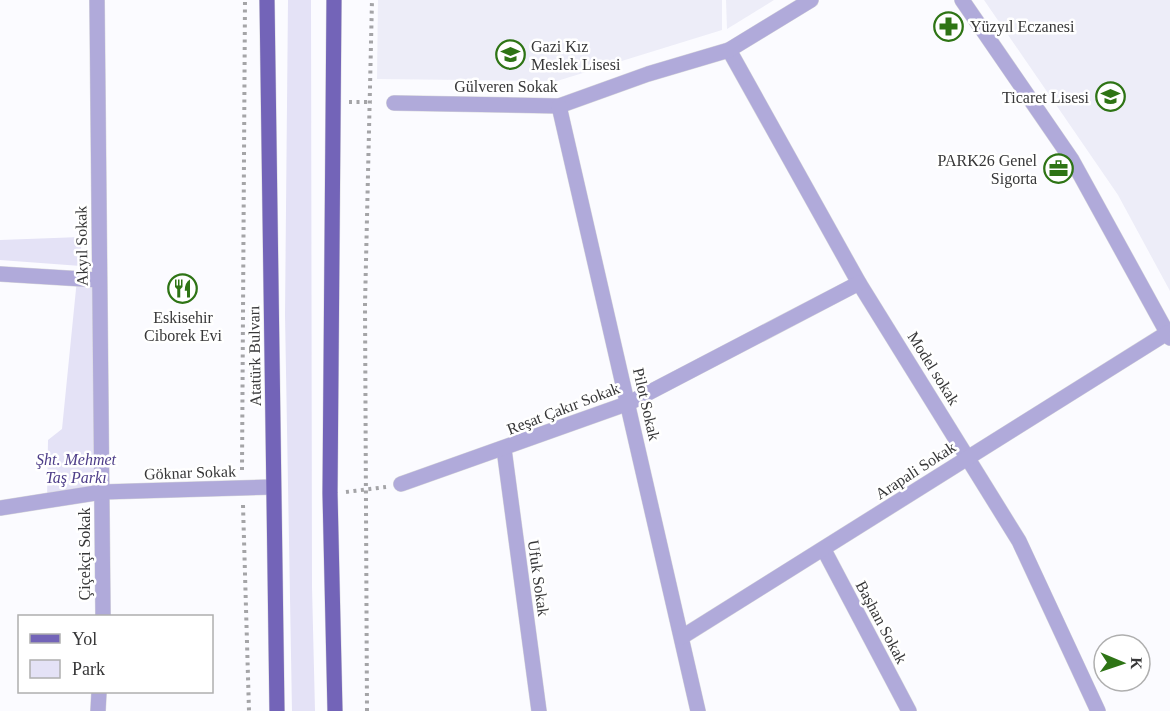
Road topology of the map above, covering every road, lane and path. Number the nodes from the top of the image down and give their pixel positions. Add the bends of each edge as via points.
1 (97, 0) edge
2 (245, 0) edge
3 (267, 0) edge
4 (334, 0) edge
5 (372, 0) edge
6 (811, 0) edge
7 (962, 0) edge
8 (729, 50) junction
9 (333, 102) junction
10 (371, 102) junction
11 (394, 103) joint
12 (559, 106) junction
13 (0, 274) edge
14 (99, 280) junction
15 (860, 283) junction
16 (1168, 335) edge
17 (628, 403) junction
18 (504, 449) junction
19 (969, 457) junction
20 (401, 484) joint
21 (273, 487) junction
22 (242, 488) junction
23 (365, 491) junction
24 (102, 492) junction
25 (330, 493) junction
26 (0, 508) edge
27 (824, 550) junction
28 (103, 615) edge
29 (682, 638) junction
30 (99, 693) edge
31 (98, 711) edge
32 (249, 711) edge
33 (277, 711) edge
34 (335, 711) edge
35 (367, 711) edge
36 (539, 711) edge
37 (698, 711) edge
38 (909, 711) edge
39 (1098, 711) edge

1 - 14 street, Akyıl Sokak
2 - 22 path
3 - 21 main road, Atatürk Bulvarı
4 - 9 main road
5 - 10 path
6 - 8 street, Gülveren Sokak
7 - 16 street via 1072,160
8 - 12 street, Gülveren Sokak
8 - 15 street, Model sokak
9 - 10 path
9 - 25 main road
10 - 11 path
10 - 23 path
11 - 12 street, Gülveren Sokak
12 - 17 street, Pilot Sokak
13 - 14 street
14 - 24 street, Akyıl Sokak
15 - 17 street, Reşat Çakır Sokak
15 - 19 street, Model sokak
16 - 19 street, Arapali Sokak
17 - 18 street, Reşat Çakır Sokak
17 - 29 street, Pilot Sokak
18 - 20 street, Reşat Çakır Sokak
18 - 36 street, Ufuk Sokak
19 - 27 street, Arapali Sokak
19 - 39 street, Model sokak via 1019,541
20 - 23 path
21 - 22 street, Göknar Sokak
21 - 33 main road, Atatürk Bulvarı
22 - 24 street, Göknar Sokak
22 - 32 path
23 - 25 path
23 - 35 path
24 - 26 street, Göknar Sokak
24 - 28 street, Çiçekçi Sokak
25 - 34 main road
27 - 29 street, Arapali Sokak
27 - 38 street, Başhan Sokak
29 - 37 street, Pilot Sokak
30 - 31 street

